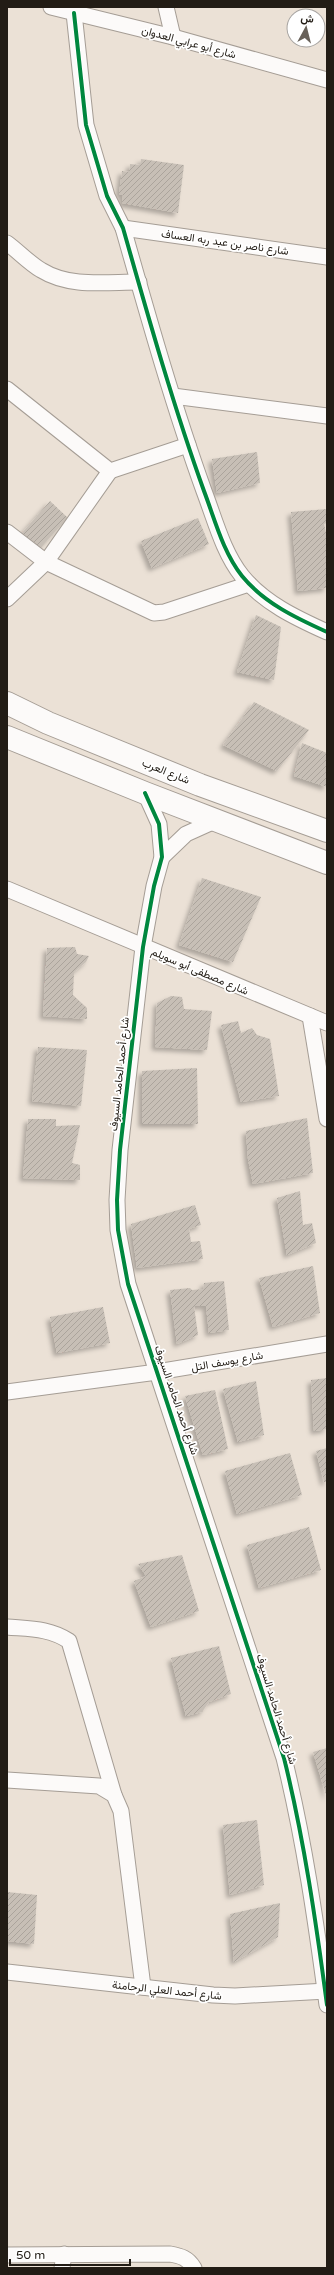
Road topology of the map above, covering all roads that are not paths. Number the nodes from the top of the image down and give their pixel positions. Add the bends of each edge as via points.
1 (51, 7) edge
2 (166, 7) edge
3 (74, 13) junction
4 (173, 37) junction
5 (327, 80) edge
6 (123, 228) junction
7 (7, 242) edge
8 (327, 257) edge
9 (139, 282) junction
10 (7, 389) edge
11 (173, 396) junction
12 (327, 416) edge
13 (188, 445) junction
14 (110, 472) junction
15 (7, 532) edge
16 (46, 562) junction
17 (249, 584) junction
18 (7, 599) edge
19 (327, 632) edge
20 (7, 703) edge
21 (7, 737) edge
22 (145, 793) junction
23 (217, 820) junction
24 (327, 831) edge
25 (162, 857) junction
26 (327, 863) edge
27 (7, 889) edge
28 (143, 947) junction
29 (310, 1016) junction
30 (327, 1023) edge
31 (327, 1119) edge
32 (327, 1344) edge
33 (157, 1372) junction
34 (7, 1392) edge
35 (7, 1627) edge
36 (7, 1780) edge
37 (114, 1795) junction
38 (7, 1972) edge
39 (143, 1987) junction
40 (326, 1996) edge
41 (7, 2255) edge
42 (63, 2261) edge
43 (194, 2268) edge

1 - 3 street, شارع أبو عرابي العدوان
2 - 4 street
3 - 4 street, شارع أبو عرابي العدوان
3 - 6 street via 86,125 107,196
4 - 5 street, شارع أبو عرابي العدوان
6 - 8 street, شارع ناصر بن عبد ربه العساف
6 - 9 street
7 - 9 street via 40,270 55,277 75,282
9 - 11 street
10 - 14 street
11 - 12 street
11 - 13 street
13 - 14 street
13 - 17 street via 232,562
14 - 16 street
15 - 16 street
16 - 17 street via 154,613
16 - 18 street
17 - 19 street via 268,601
20 - 24 main road, شارع العرب via 48,723 200,785
21 - 22 main road
22 - 23 main road
22 - 25 street, شارع أحمد الحامد السيوف via 159,824
23 - 25 street via 186,834
23 - 26 main road
25 - 28 street, شارع أحمد الحامد السيوف
27 - 28 street, شارع مصطفى أبو سويلم
28 - 29 street, شارع مصطفى أبو سويلم
28 - 33 street, شارع أحمد الحامد السيوف via 120,1150 117,1200 118,1230 128,1284
29 - 30 street, شارع مصطفى أبو سويلم
29 - 31 street
32 - 33 street, شارع يوسف التل
33 - 34 street, شارع يوسف التل
33 - 40 street, شارع أحمد الحامد السيوف via 200,1496 284,1758 303,1844
35 - 37 street via 46,1630 57,1633 69,1641
36 - 37 street via 99,1786
37 - 39 street via 121,1811
38 - 39 street, شارع أحمد العلي الرحامنة
39 - 40 street, شارع أحمد العلي الرحامنة via 236,1996
41 - 42 street
42 - 43 street via 170,2254 181,2256

